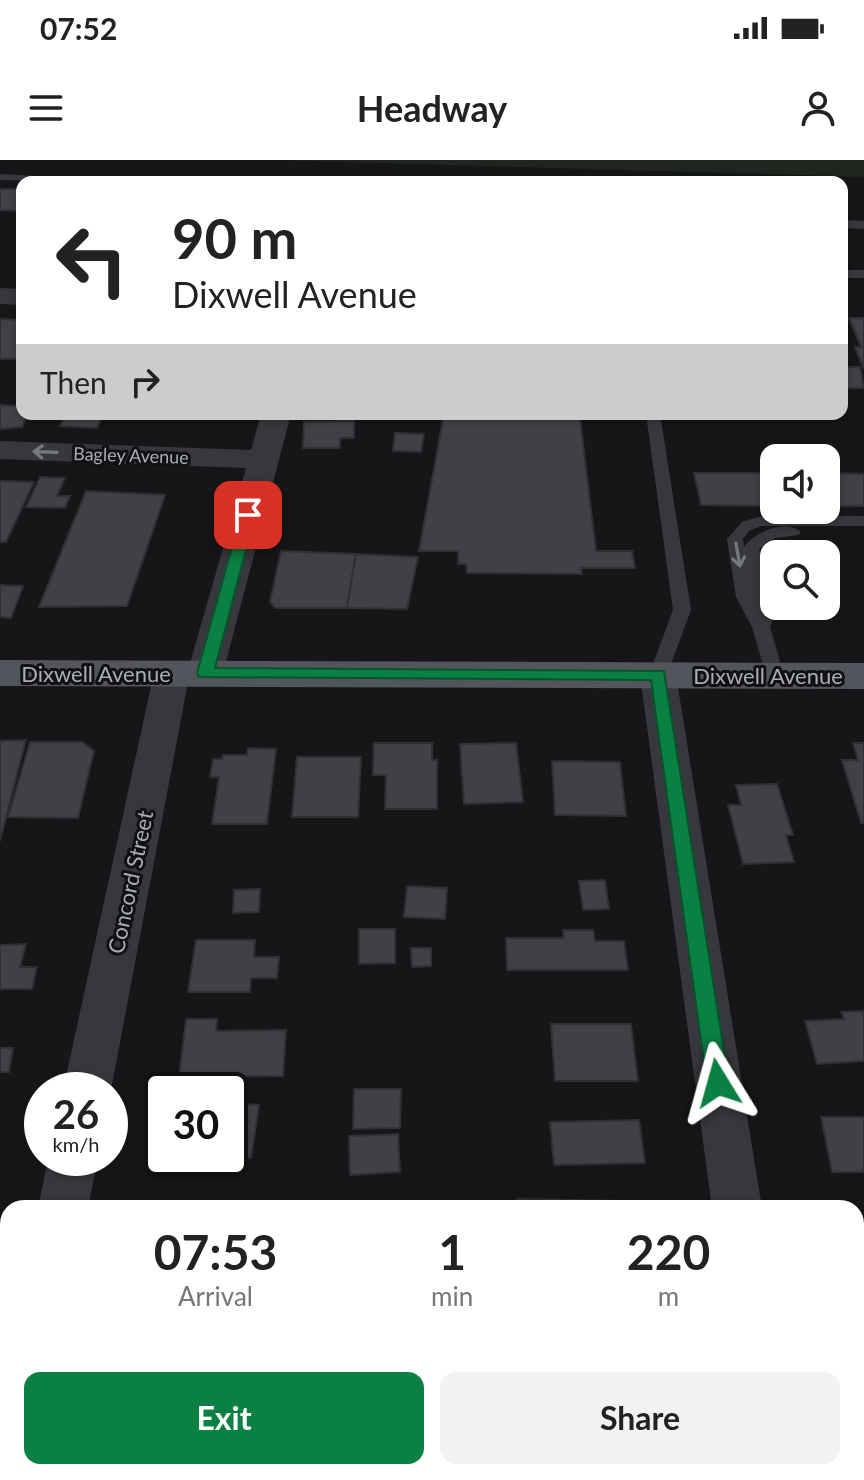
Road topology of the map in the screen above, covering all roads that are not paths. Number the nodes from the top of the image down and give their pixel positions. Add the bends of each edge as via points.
1 (274, 420) edge
2 (654, 420) edge
3 (0, 450) edge
4 (263, 460) junction
5 (864, 521) edge
6 (849, 532) dead end
7 (761, 627) junction
8 (0, 673) edge
9 (188, 673) junction
10 (658, 675) junction
11 (775, 675) junction
12 (864, 676) edge
13 (91, 1072) edge
14 (69, 1176) edge
15 (65, 1200) edge
16 (736, 1200) edge

1 - 4 street, Concord Street
2 - 10 lane via 682,610
4 -> 3 street, Bagley Avenue
4 - 9 street, Concord Street
5 -> 7 lane via 765,520 739,531 735,539 745,597
6 - 7 lane via 780,532 757,540 751,549 766,613
7 - 11 lane
8 - 9 main road, Dixwell Avenue
9 - 10 main road, Dixwell Avenue
9 - 13 street, Concord Street
10 - 11 main road, Dixwell Avenue
10 - 16 street
11 - 12 main road, Dixwell Avenue
14 - 15 street

